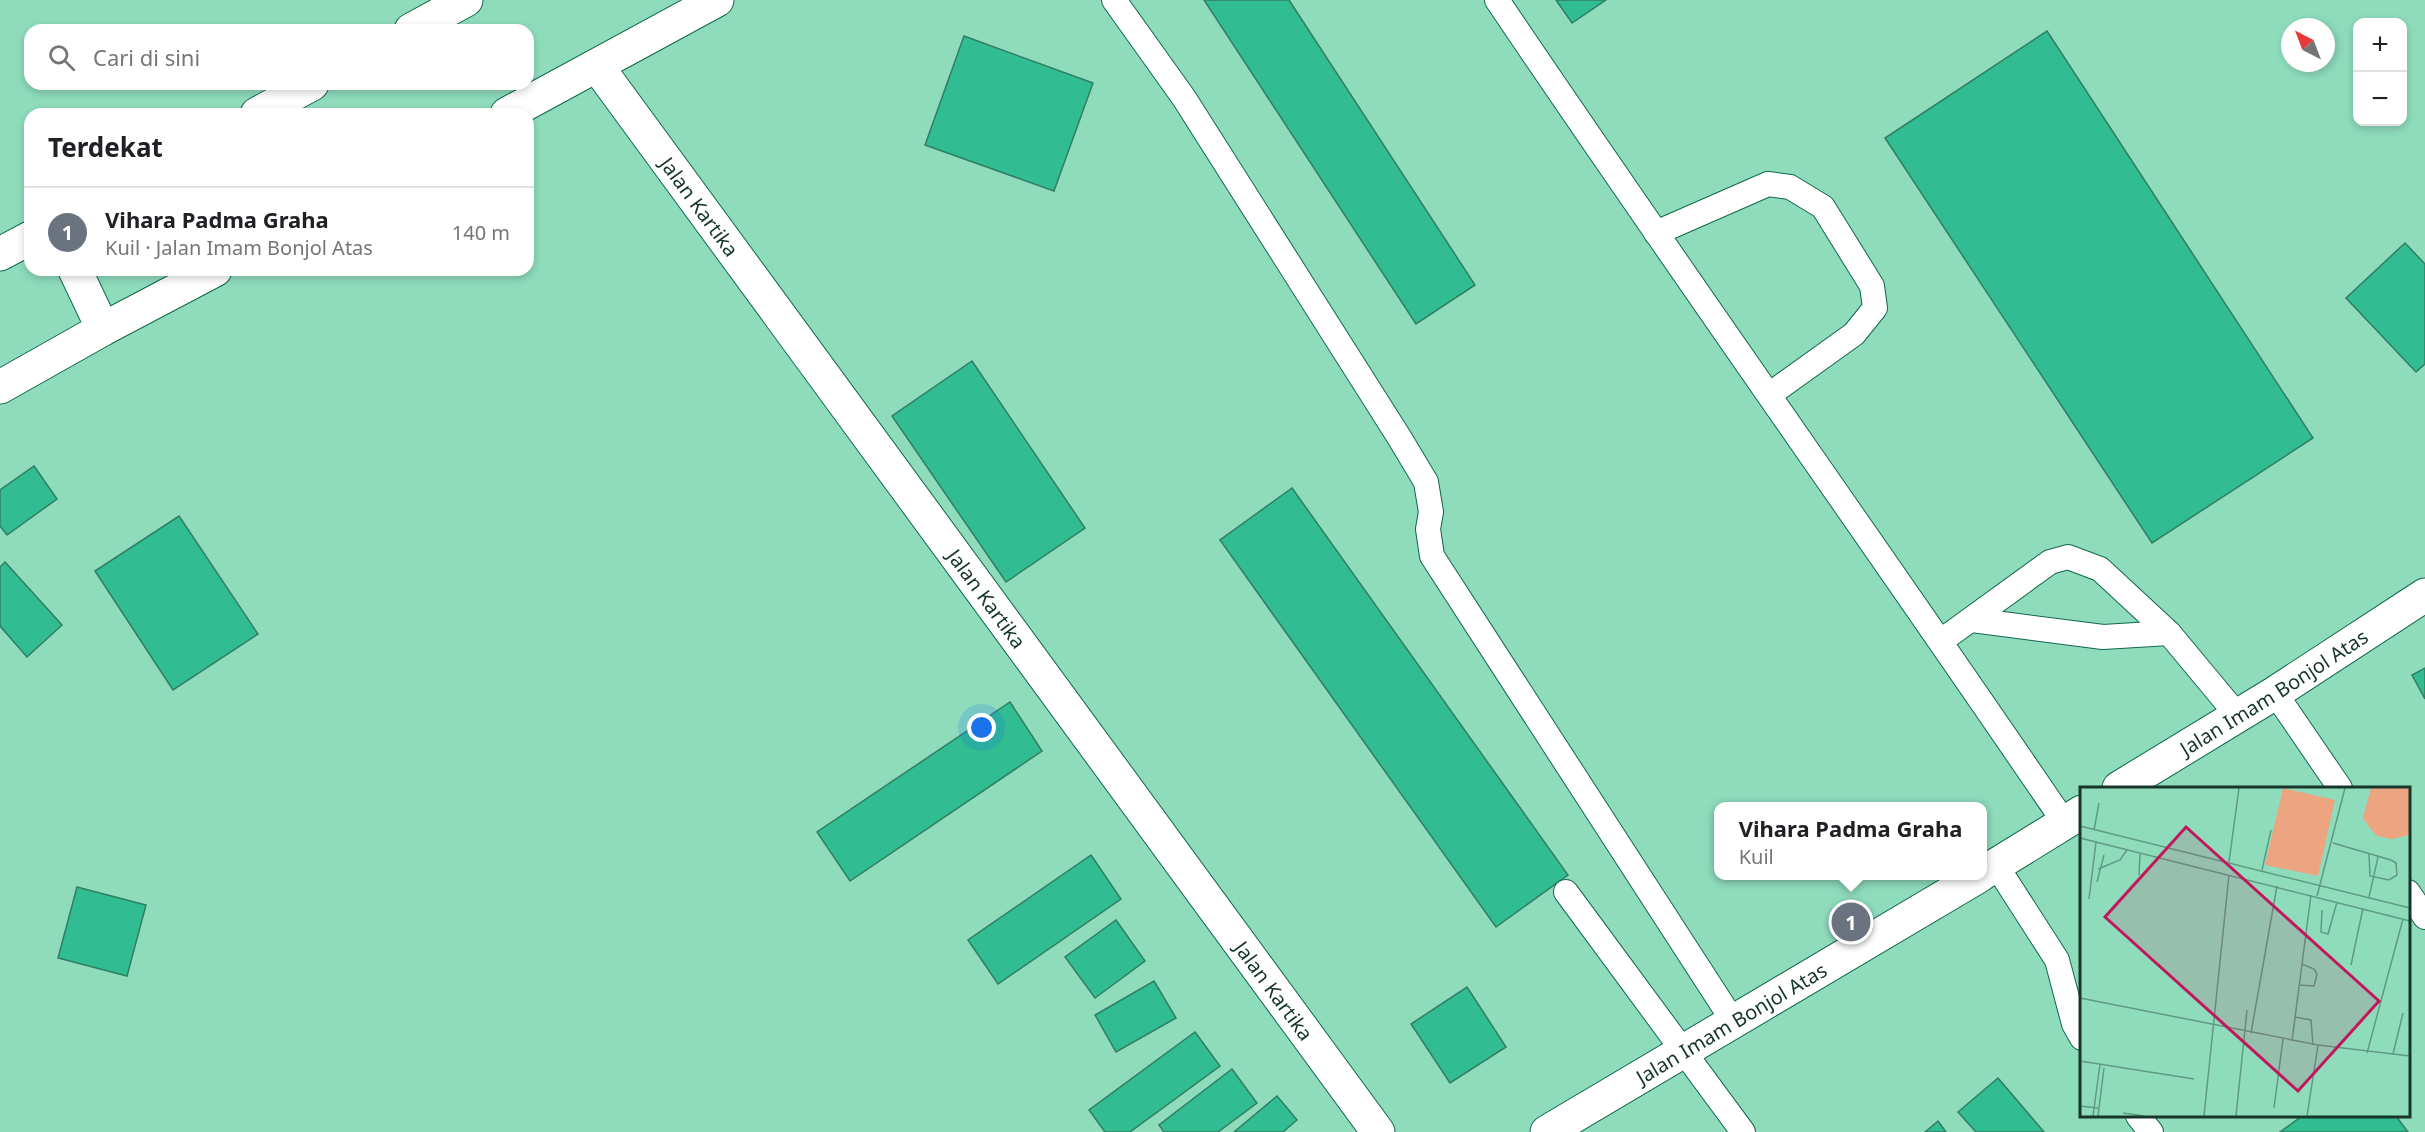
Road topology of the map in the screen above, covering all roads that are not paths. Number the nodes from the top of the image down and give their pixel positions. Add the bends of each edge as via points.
1 (466, 0) edge
2 (717, 0) edge
3 (1114, 0) edge
4 (1497, 0) edge
5 (422, 24) edge
6 (597, 66) junction
7 (301, 90) edge
8 (268, 108) edge
9 (518, 108) edge
10 (1656, 233) junction
11 (24, 241) edge
12 (0, 254) edge
13 (78, 276) edge
14 (204, 276) edge
15 (103, 329) junction
16 (0, 387) edge
17 (1769, 395) junction
18 (2425, 595) edge
19 (1972, 620) junction
20 (2169, 633) junction
21 (1941, 641) junction
22 (2275, 693) junction
23 (2238, 716) junction
24 (2122, 787) edge
25 (2339, 787) edge
26 (2073, 817) edge
27 (1987, 870) edge
28 (1987, 872) edge
29 (1971, 880) edge
30 (1566, 892) dead end
31 (2410, 894) edge
32 (2425, 917) edge
33 (1733, 1021) junction
34 (2080, 1034) edge
35 (1685, 1049) junction
36 (2139, 1117) edge
37 (1378, 1132) edge
38 (1547, 1132) edge
39 (1743, 1132) edge
40 (2151, 1132) edge

1 - 5 street
2 - 6 street
3 - 33 lane via 1184,98 1399,437 1426,482 1432,556
4 - 10 lane
6 - 9 street
6 - 37 street, Jalan Kartika
7 - 8 street
10 - 17 lane
10 - 17 lane via 1768,184 1790,187 1822,207 1872,286 1875,308 1854,334
11 - 12 street
13 - 15 street
14 - 15 street
15 - 16 street
17 - 21 lane
18 - 22 street, Jalan Imam Bonjol Atas
19 - 20 lane via 2103,637
19 - 20 lane via 2049,561 2068,557 2100,568
19 - 21 lane
20 - 23 lane
21 - 26 lane
22 - 23 street, Jalan Imam Bonjol Atas
22 - 25 lane
23 - 24 street, Jalan Imam Bonjol Atas
26 - 27 street, Jalan Imam Bonjol Atas
28 - 34 lane via 2057,960
29 - 33 street, Jalan Imam Bonjol Atas
30 - 35 lane
31 - 32 lane
33 - 35 street, Jalan Imam Bonjol Atas
35 - 38 street, Jalan Imam Bonjol Atas
35 - 39 lane
36 - 40 lane

